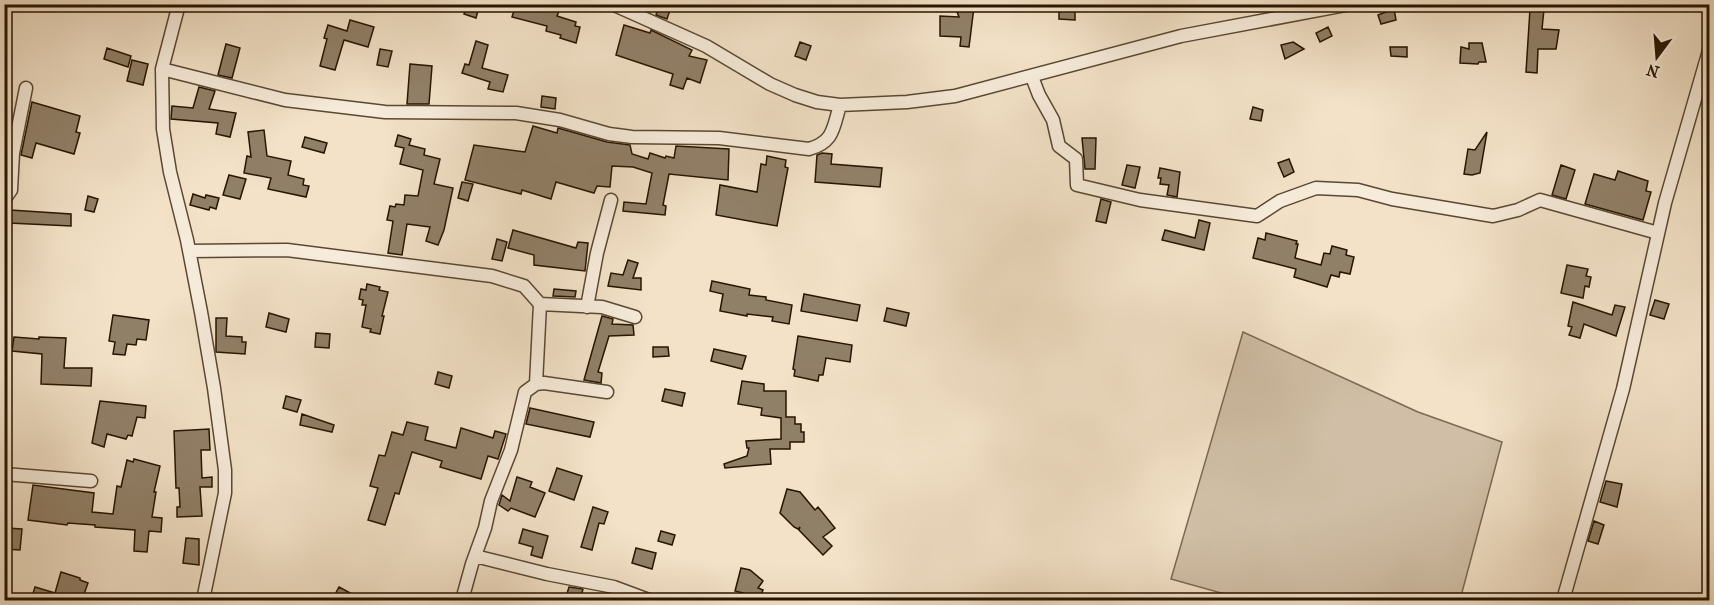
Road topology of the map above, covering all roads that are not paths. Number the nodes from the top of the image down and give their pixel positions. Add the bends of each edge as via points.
1 (179, 4) edge
2 (612, 4) edge
3 (1351, 4) edge
4 (1696, 4) edge
5 (1710, 6) edge
6 (1710, 47) edge
7 (162, 69) junction
8 (1032, 77) junction
9 (26, 88) dead end
10 (840, 105) junction
11 (4, 200) edge
12 (611, 200) dead end
13 (1658, 233) junction
14 (189, 251) junction
15 (540, 304) junction
16 (587, 307) junction
17 (635, 317) dead end
18 (536, 384) junction
19 (607, 392) dead end
20 (4, 474) edge
21 (91, 481) dead end
22 (475, 556) junction
23 (203, 600) edge
24 (462, 600) edge
25 (649, 600) edge
26 (1563, 600) edge

1 - 7 street
2 - 10 street via 706,46 770,84 817,102
3 - 8 street via 1181,36
4 - 5 street
6 - 13 street
7 - 10 street via 285,100 385,112 516,113 632,137 719,138 809,149 829,138
7 - 14 street via 163,129
8 - 10 street via 955,96
8 - 13 street via 1053,120 1059,146 1076,159 1077,185 1140,200 1257,216 1280,201 1316,188 1358,190 1493,216 1540,200
9 - 11 street via 13,153 11,190
12 - 16 street
13 - 26 street via 1623,389
14 - 15 street via 287,250 492,276 524,286
14 - 23 street via 225,470 225,493
15 - 16 street
15 - 18 street
16 - 17 street via 602,307
18 - 19 street
18 - 22 street via 525,392 511,450
20 - 21 street
22 - 24 street
22 - 25 street via 614,587

